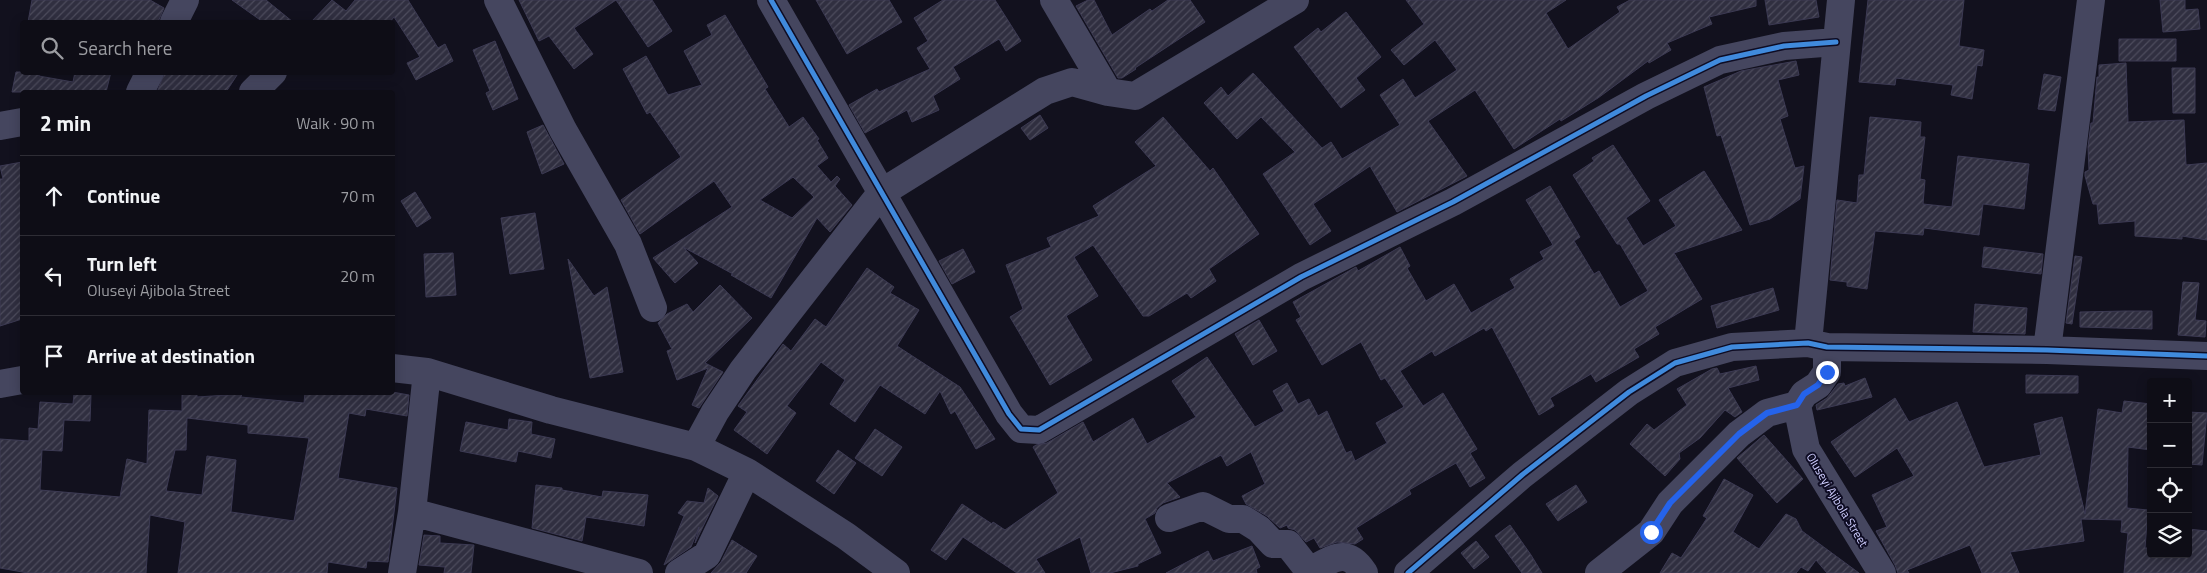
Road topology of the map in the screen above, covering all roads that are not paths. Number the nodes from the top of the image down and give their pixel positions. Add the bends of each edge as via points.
1 (185, 0) edge
2 (498, 0) edge
3 (771, 0) edge
4 (1054, 0) edge
5 (1295, 0) edge
6 (1841, 0) edge
7 (2092, 0) edge
8 (175, 20) edge
9 (1836, 42) junction
10 (148, 75) edge
11 (270, 75) edge
12 (141, 90) edge
13 (255, 90) edge
14 (1108, 92) junction
15 (20, 122) edge
16 (0, 126) edge
17 (881, 193) junction
18 (653, 308) dead end
19 (1818, 345) junction
20 (2048, 350) junction
21 (2207, 356) edge
22 (395, 368) edge
23 (427, 372) junction
24 (20, 380) edge
25 (0, 384) edge
26 (1797, 405) junction
27 (696, 447) junction
28 (747, 472) junction
29 (412, 512) junction
30 (1169, 518) dead end
31 (402, 573) edge
32 (639, 573) edge
33 (679, 573) edge
34 (896, 573) edge
35 (1364, 573) edge
36 (1408, 573) edge
37 (1599, 573) edge
38 (1882, 573) edge

1 - 8 street
2 - 18 street via 563,130 628,244
3 - 17 street
4 - 14 street
5 - 14 street via 1135,96
6 - 9 street
7 - 20 street
9 - 17 street via 1784,46 1720,60 1646,96 1453,202 1301,277 1039,430 1021,429 1009,414
9 - 19 street
10 - 12 street
11 - 13 street
14 - 17 street via 1072,82 1045,91
15 - 16 street
17 - 27 street via 743,370
19 - 20 street
19 - 26 street via 1827,372
19 - 36 street via 1732,347 1676,363 1629,392 1537,463
20 - 21 street
22 - 23 street
23 - 27 street via 551,410
23 - 29 street
24 - 25 street
26 - 37 street via 1767,413 1739,434 1670,503 1651,532
26 - 38 street, Oluseyi Ajibola Street via 1806,449
27 - 28 street
28 - 33 street via 707,556
28 - 34 street via 846,536
29 - 31 street
29 - 32 street
30 - 35 street via 1204,506 1229,519 1243,519 1259,529 1273,544 1288,544 1306,567 1313,569 1338,557 1349,557

